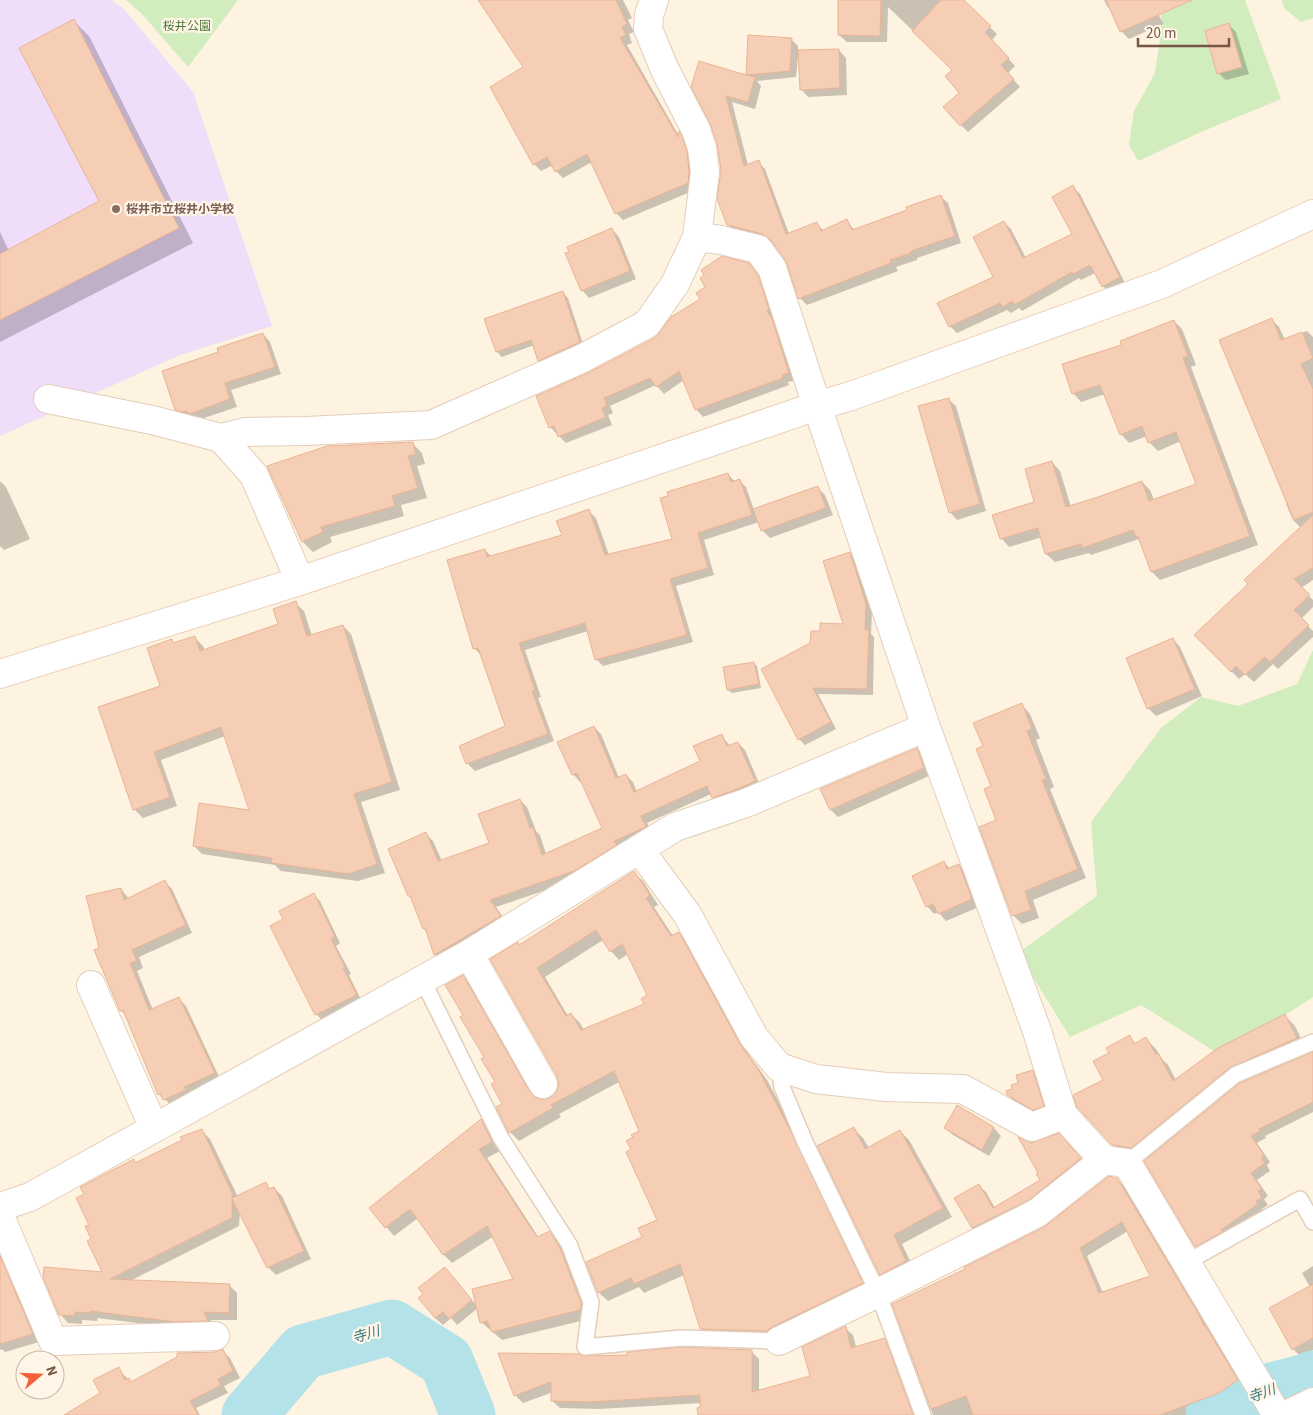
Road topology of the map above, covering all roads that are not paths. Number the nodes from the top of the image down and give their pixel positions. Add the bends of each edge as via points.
1 (654, 0) edge
2 (1313, 214) edge
3 (697, 237) junction
4 (48, 398) dead end
5 (817, 406) junction
6 (222, 438) junction
7 (300, 581) junction
8 (0, 674) edge
9 (926, 727) junction
10 (639, 849) junction
11 (469, 954) junction
12 (422, 979) junction
13 (91, 985) dead end
14 (1313, 1042) edge
15 (779, 1067) junction
16 (544, 1084) dead end
17 (1063, 1115) junction
18 (154, 1128) junction
19 (1116, 1161) junction
20 (0, 1207) edge
21 (0, 1216) edge
22 (1313, 1222) edge
23 (1187, 1262) junction
24 (878, 1293) junction
25 (215, 1336) dead end
26 (779, 1341) joint
27 (1313, 1402) edge
28 (1279, 1412) edge
29 (923, 1415) edge

1 - 3 street via 648,29 702,148 704,172
2 - 5 street via 1162,284
3 - 5 street via 758,249 772,268
3 - 6 street via 675,284 647,324 581,359 431,425 245,432
4 - 6 street
5 - 7 street
5 - 9 street
6 - 7 street via 254,475
7 - 8 street
9 - 10 street via 746,803 675,827
9 - 17 street via 1037,1031
10 - 11 street
10 - 15 street via 687,914 754,1038
11 - 12 street
11 - 16 street
12 - 18 street
12 - 26 lane via 501,1138 569,1244 591,1302 585,1347 682,1338
13 - 18 street
14 - 19 lane via 1235,1075
15 - 17 street via 816,1079 886,1087 963,1089 1032,1127
15 - 24 lane via 782,1088 805,1142
17 - 19 street
18 - 20 street via 30,1197
19 - 23 street
19 - 24 street via 1037,1213
21 - 25 street via 53,1341
22 - 23 lane via 1300,1199
23 - 28 street
24 - 26 street
24 - 29 lane
27 - 28 street

